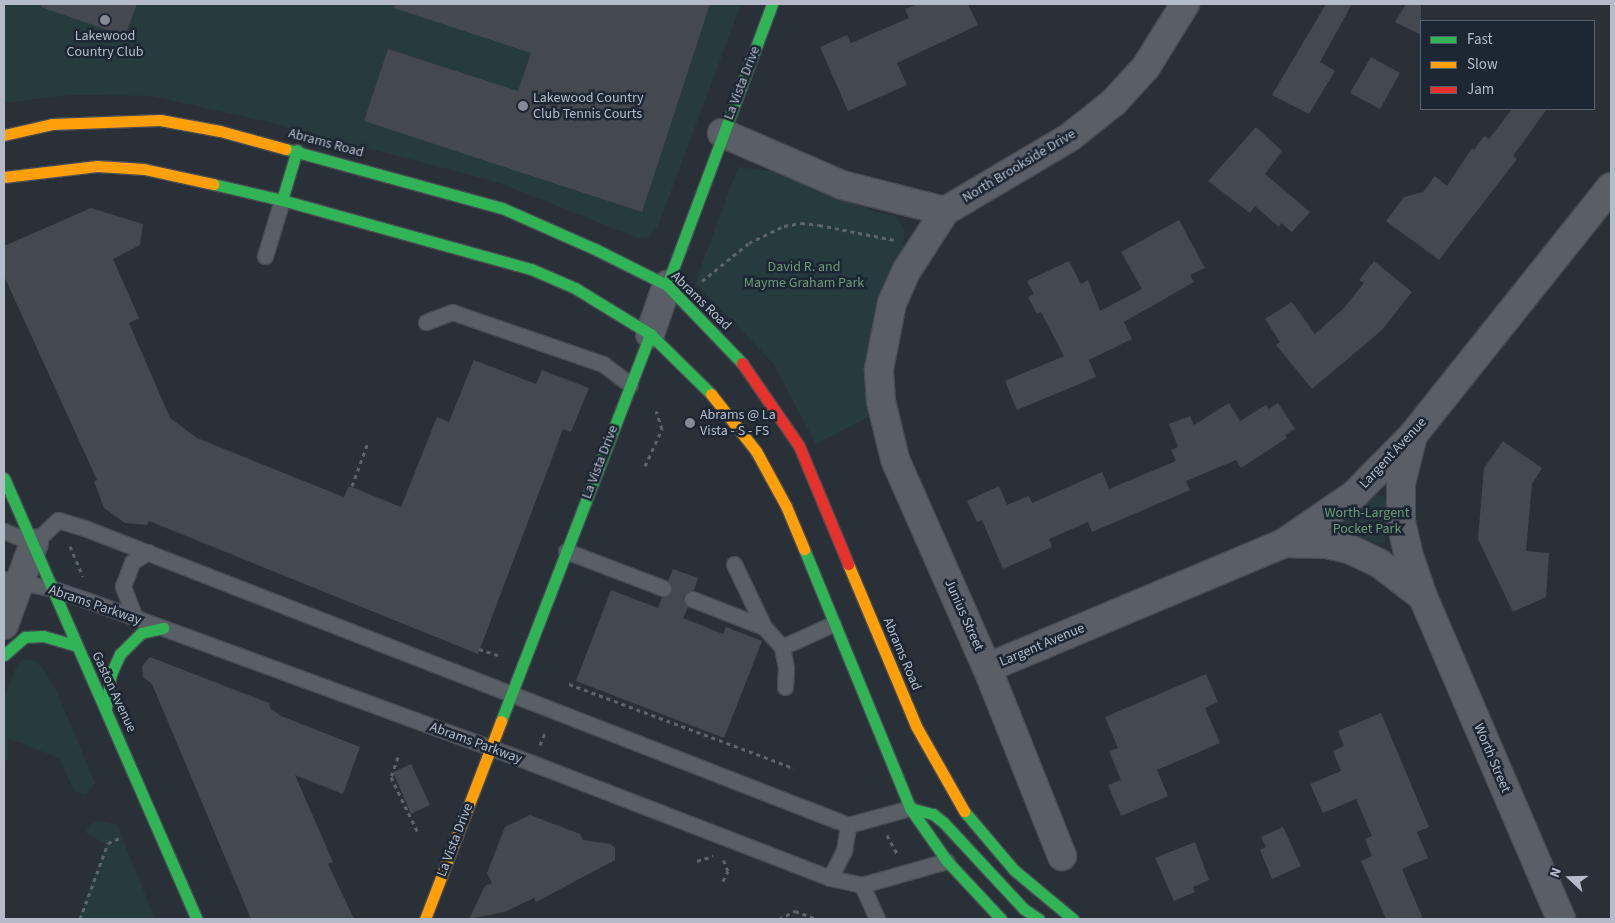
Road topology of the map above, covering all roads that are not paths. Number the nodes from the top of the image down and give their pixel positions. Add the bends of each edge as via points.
1 (772, 4) edge
2 (1184, 4) edge
3 (722, 133) junction
4 (4, 135) edge
5 (297, 150) junction
6 (4, 177) edge
7 (1611, 187) edge
8 (282, 200) junction
9 (945, 211) junction
10 (266, 256) dead end
11 (667, 285) junction
12 (426, 322) dead end
13 (650, 334) junction
14 (630, 384) junction
15 (881, 402) joint
16 (1413, 435) junction
17 (4, 478) edge
18 (4, 531) edge
19 (34, 543) junction
20 (1284, 543) junction
21 (566, 551) junction
22 (148, 552) junction
23 (734, 564) dead end
24 (12, 580) edge
25 (663, 588) dead end
26 (54, 589) junction
27 (1423, 597) junction
28 (692, 599) dead end
29 (135, 618) junction
30 (833, 624) junction
31 (4, 625) edge
32 (764, 627) junction
33 (163, 628) junction
34 (75, 645) junction
35 (782, 647) junction
36 (4, 655) edge
37 (987, 668) junction
38 (785, 687) dead end
39 (511, 696) junction
40 (106, 708) junction
41 (491, 748) junction
42 (910, 808) junction
43 (848, 825) junction
44 (1062, 856) dead end
45 (947, 861) junction
46 (830, 878) junction
47 (862, 885) junction
48 (197, 919) edge
49 (425, 919) edge
50 (877, 919) edge
51 (1001, 919) edge
52 (1039, 919) edge
53 (1073, 919) edge
54 (1561, 919) edge

1 - 3 main road, La Vista Drive
2 - 9 street, North Brookside Drive via 1146,67 1114,102 1070,137
3 - 9 street via 842,185
3 - 11 main road, La Vista Drive
4 - 5 main road, Abrams Road via 71,122 160,120
5 - 8 main road
5 - 11 main road, Abrams Road via 502,208
6 - 8 main road via 72,168 144,169
7 - 16 street, Largent Avenue
8 - 10 lane
8 - 13 main road via 531,269 575,288
9 - 15 street, North Brookside Drive via 906,270 892,303 879,369
11 - 13 street, La Vista Drive
11 - 53 main road, Abrams Road via 744,365 799,446 916,726 960,806 1014,870
12 - 14 lane via 452,312 603,364
13 - 14 main road, La Vista Drive
13 - 30 main road via 701,382 756,451 786,506
14 - 21 main road, La Vista Drive
15 - 37 street, Junius Street via 895,459
16 - 20 street, Largent Avenue via 1355,494
16 - 27 street, Worth Street via 1402,483 1401,522
17 - 19 main road, Gaston Avenue
18 - 19 lane
19 - 22 lane via 58,520
19 - 24 street
19 - 26 main road, Gaston Avenue
20 - 27 street, Worth Street via 1327,544 1349,550 1379,563
20 - 37 street, Largent Avenue
21 - 25 lane
21 - 39 main road, La Vista Drive
22 - 29 lane via 132,562 123,586
22 - 39 lane
23 - 32 lane
24 - 26 lane, Abrams Parkway
24 - 31 street
26 - 29 lane, Abrams Parkway
26 - 34 main road, Gaston Avenue
27 - 54 street, Worth Street
28 - 32 lane
29 - 33 lane, Abrams Parkway
30 - 35 lane
30 - 42 main road
32 - 35 lane
33 - 40 main road via 141,633 120,654 111,674
33 - 41 lane, Abrams Parkway
34 - 36 main road via 43,636 25,637
34 - 40 main road, Gaston Avenue
35 - 38 lane
37 - 44 street, Junius Street
39 - 41 main road, La Vista Drive
39 - 43 lane
40 - 48 main road, Gaston Avenue
41 - 46 lane, Abrams Parkway
41 - 49 main road, La Vista Drive
42 - 43 lane
42 - 45 main road
42 - 52 main road via 933,814 944,823 1011,895
43 - 46 lane via 844,851
45 - 47 lane, Abrams Parkway
45 - 51 main road
46 - 47 lane, Abrams Parkway
47 - 50 lane

